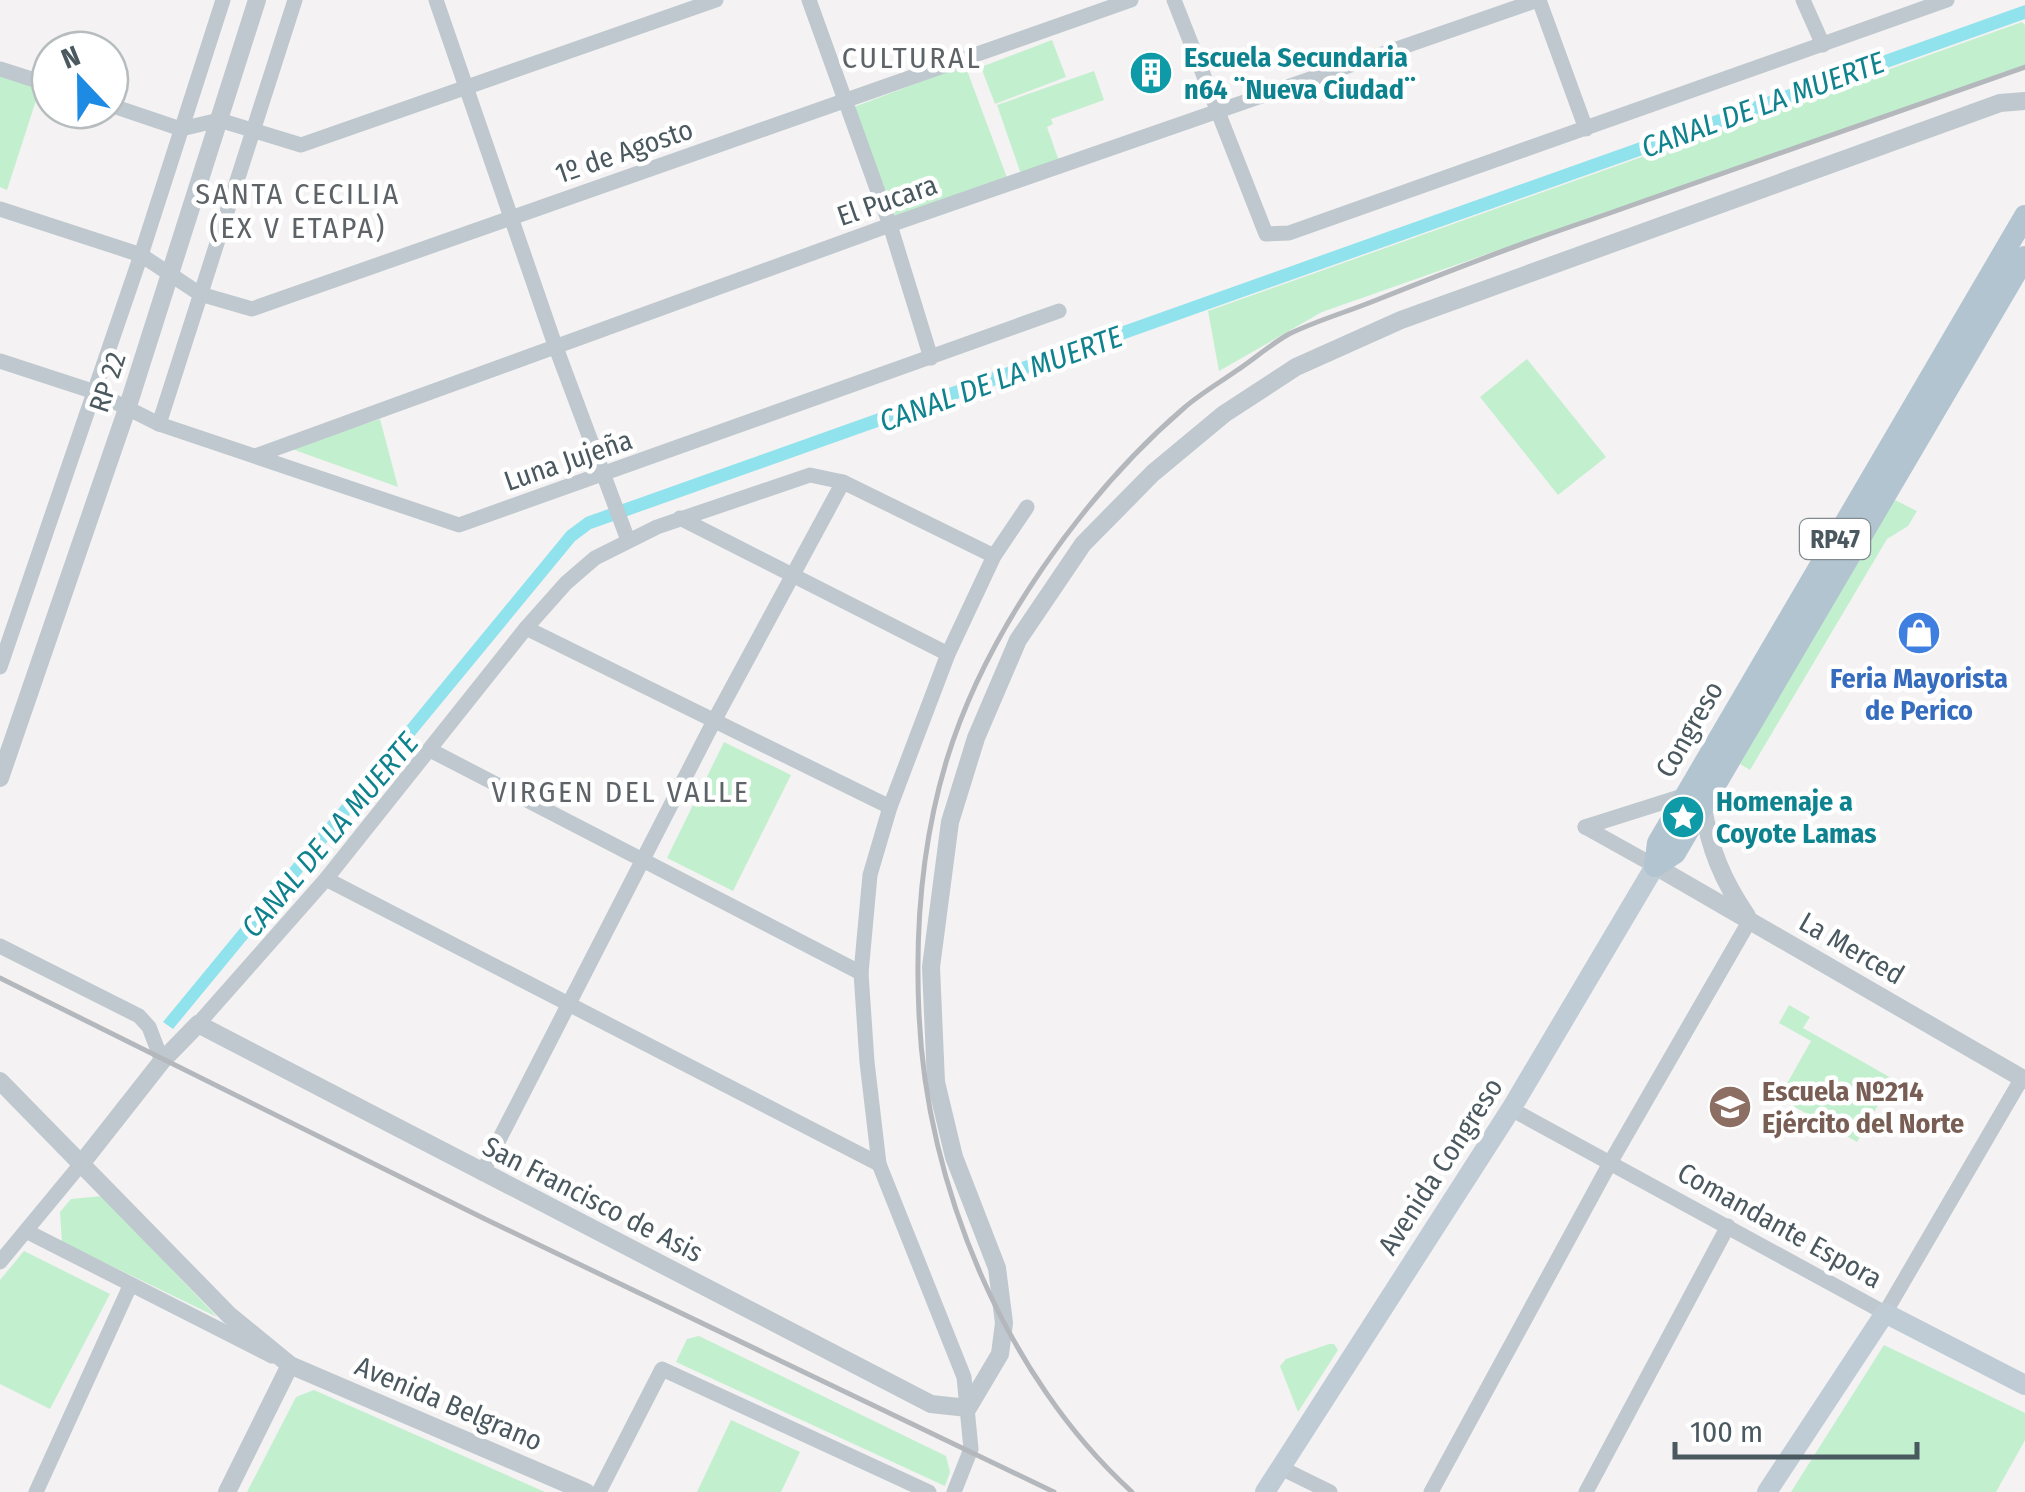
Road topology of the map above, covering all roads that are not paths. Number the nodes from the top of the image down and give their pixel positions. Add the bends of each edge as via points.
1 (224, 0) edge
2 (258, 0) edge
3 (294, 0) edge
4 (436, 0) edge
5 (716, 0) edge
6 (808, 0) edge
7 (1131, 0) edge
8 (1174, 0) edge
9 (1539, 0) edge
10 (1802, 0) edge
11 (1947, 0) edge
12 (1823, 44) junction
13 (0, 69) edge
14 (30, 79) edge
15 (466, 87) junction
16 (844, 100) junction
17 (2025, 101) edge
18 (130, 112) edge
19 (1216, 112) junction
20 (219, 120) junction
21 (182, 129) junction
22 (1586, 129) junction
23 (254, 130) junction
24 (0, 209) edge
25 (2025, 216) edge
26 (511, 218) junction
27 (890, 225) junction
28 (142, 255) junction
29 (2025, 256) edge
30 (171, 274) junction
31 (200, 294) junction
32 (1059, 311) dead end
33 (555, 345) junction
34 (932, 358) junction
35 (0, 360) edge
36 (95, 392) junction
37 (128, 406) junction
38 (159, 424) junction
39 (256, 456) junction
40 (603, 474) junction
41 (843, 482) junction
42 (1027, 507) dead end
43 (680, 518) junction
44 (625, 533) junction
45 (994, 556) junction
46 (793, 576) junction
47 (526, 628) junction
48 (948, 654) junction
49 (0, 667) edge
50 (714, 720) junction
51 (430, 750) junction
52 (2, 769) edge
53 (1694, 800) junction
54 (890, 807) junction
55 (643, 860) junction
56 (1655, 866) junction
57 (326, 879) junction
58 (1750, 920) junction
59 (0, 946) edge
60 (861, 973) junction
61 (569, 1006) junction
62 (198, 1024) junction
63 (162, 1061) junction
64 (2024, 1079) edge
65 (0, 1081) edge
66 (1511, 1109) junction
67 (1610, 1163) junction
68 (81, 1164) junction
69 (879, 1164) junction
70 (482, 1173) junction
71 (1728, 1226) junction
72 (26, 1231) junction
73 (0, 1262) edge
74 (130, 1286) junction
75 (1885, 1313) junction
76 (290, 1365) junction
77 (2025, 1385) edge
78 (968, 1408) junction
79 (1280, 1468) junction
80 (36, 1492) edge
81 (227, 1492) edge
82 (586, 1492) edge
83 (599, 1492) edge
84 (929, 1492) edge
85 (954, 1492) edge
86 (1266, 1492) edge
87 (1330, 1492) edge
88 (1430, 1492) edge
89 (1586, 1492) edge
90 (1767, 1492) edge

1 - 21 street
2 - 20 street, RP 22
3 - 23 street
4 - 15 street
5 - 15 street
6 - 16 street
7 - 16 street, 1º de Agosto
8 - 19 street
9 - 19 street, El Pucara
9 - 22 street
10 - 12 street
11 - 12 street
12 - 22 street
13 - 14 street
15 - 23 street via 301,145
15 - 26 street
16 - 26 street, 1º de Agosto
16 - 27 street
17 - 78 street via 2000,103 1401,320 1296,367 1224,414 1083,544 1018,640 976,738 950,822 931,967 936,1082 954,1157 997,1268 1004,1322 1000,1354
18 - 21 street
19 - 22 street via 1266,234 1289,232
19 - 27 street, El Pucara
20 - 21 street
20 - 23 street
20 - 30 street, RP 22
21 - 28 street
23 - 31 street
24 - 28 street, 1º de Agosto
25 - 53 main road, Congreso / RP47
26 - 31 street, 1º de Agosto via 252,309
26 - 33 street
27 - 33 street, El Pucara
27 - 34 street
28 - 30 street, 1º de Agosto
28 - 36 street
29 - 53 main road, Congreso / RP47
30 - 31 street, 1º de Agosto
30 - 37 street, RP 22
31 - 38 street
32 - 34 street, Luna Jujeña
33 - 39 street, El Pucara
33 - 40 street
34 - 40 street, Luna Jujeña
35 - 36 street, Luna Jujeña
36 - 37 street, Luna Jujeña
36 - 49 street
37 - 38 street, Luna Jujeña
37 - 52 street, RP 22
38 - 39 street, Luna Jujeña
39 - 40 street, Luna Jujeña via 459,525
40 - 44 street
41 - 43 street via 810,476
41 - 45 street
41 - 46 street
42 - 45 street
43 - 44 street
43 - 46 street
44 - 47 street
45 - 48 street
46 - 48 street
46 - 50 street
47 - 50 street
47 - 51 street
48 - 54 street
50 - 54 street
50 - 55 street
51 - 55 street
51 - 57 street
53 - 56 main road, Congreso / RP47 via 1675,853
53 - 56 street via 1585,826
53 - 58 street via 1728,887
54 - 60 street via 870,875
55 - 60 street
55 - 61 street
56 - 58 street, La Merced
56 - 66 main road, Avenida Congreso / RP47
57 - 61 street
57 - 62 street
58 - 64 street, La Merced
58 - 67 street
59 - 63 street via 139,1016
60 - 69 street
61 - 69 street
61 - 70 street
62 - 63 street
62 - 70 street, San Francisco de Asis
63 - 68 street
64 - 75 street
65 - 68 street, Avenida Belgrano
66 - 67 street, Comandante Espora
66 - 79 main road, Avenida Congreso / RP47
67 - 71 street, Comandante Espora
67 - 88 street
68 - 72 street
68 - 76 street, Avenida Belgrano via 229,1316
69 - 78 street via 964,1377
70 - 78 street, San Francisco de Asis via 931,1404
71 - 75 street, Comandante Espora
71 - 89 street
72 - 73 street
72 - 74 street
74 - 76 street
74 - 80 street
75 - 77 main road, Comandante Espora
75 - 90 main road
76 - 81 street
76 - 82 street, Avenida Belgrano
78 - 85 street via 971,1450
79 - 86 main road, Avenida Congreso / RP47
79 - 87 street
83 - 84 street via 662,1369

